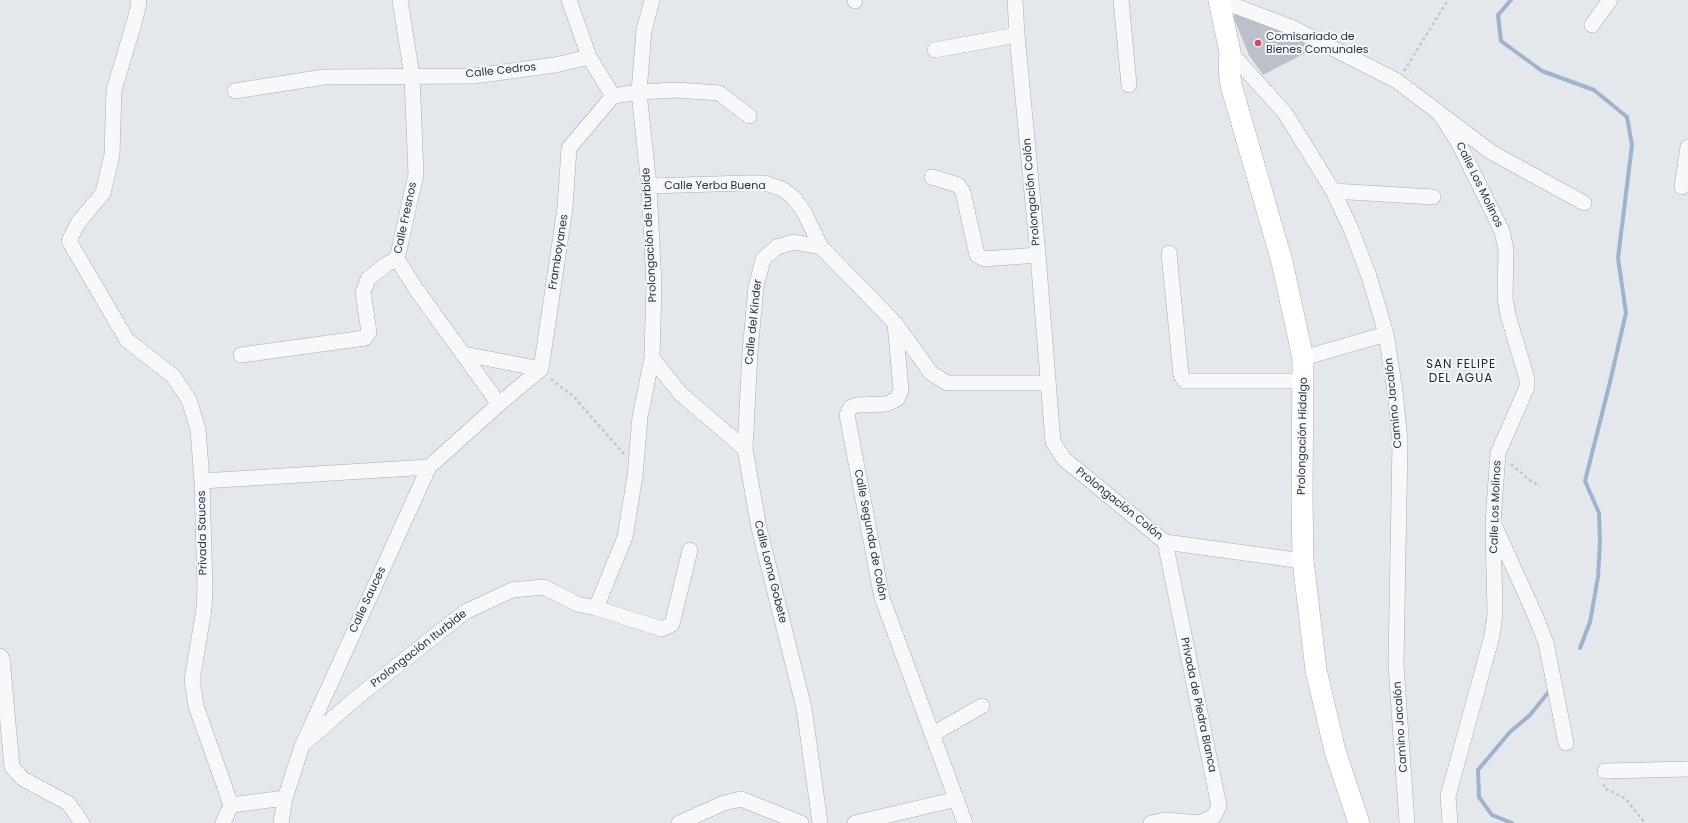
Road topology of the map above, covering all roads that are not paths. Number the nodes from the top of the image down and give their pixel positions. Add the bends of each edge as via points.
1 (138, 0) edge
2 (400, 0) edge
3 (569, 0) edge
4 (652, 0) edge
5 (1016, 0) edge
6 (1121, 0) edge
7 (1219, 0) edge
8 (1610, 0) edge
9 (1592, 25) dead end
10 (1017, 35) junction
11 (935, 50) dead end
12 (1230, 52) junction
13 (588, 57) junction
14 (412, 76) junction
15 (1128, 85) dead end
16 (235, 91) dead end
17 (639, 92) junction
18 (613, 96) junction
19 (1440, 114) junction
20 (749, 116) dead end
21 (1688, 147) edge
22 (932, 177) dead end
23 (649, 186) junction
24 (1682, 187) dead end
25 (1333, 191) junction
26 (1433, 197) dead end
27 (1584, 203) dead end
28 (821, 247) junction
29 (1169, 253) dead end
30 (1038, 255) junction
31 (397, 259) junction
32 (895, 323) junction
33 (1386, 334) junction
34 (464, 354) junction
35 (241, 355) dead end
36 (652, 358) junction
37 (1303, 358) junction
38 (541, 370) junction
39 (1304, 381) junction
40 (1048, 383) junction
41 (499, 404) junction
42 (744, 449) junction
43 (429, 467) junction
44 (202, 481) junction
45 (1493, 523) junction
46 (1165, 542) junction
47 (690, 550) dead end
48 (1303, 561) junction
49 (596, 608) junction
50 (0, 656) edge
51 (982, 706) dead end
52 (933, 734) junction
53 (1566, 743) dead end
54 (302, 746) junction
55 (1688, 769) edge
56 (1605, 771) road end
57 (286, 798) junction
58 (957, 799) junction
59 (231, 805) junction
60 (1158, 821) edge
61 (82, 823) edge
62 (223, 823) edge
63 (281, 823) edge
64 (678, 823) edge
65 (801, 823) edge
66 (820, 823) edge
67 (855, 823) edge
68 (965, 823) edge
69 (1359, 823) edge
70 (1407, 823) edge
71 (1450, 823) edge

1 - 44 street via 136,16 114,90 112,155 103,194 78,223 70,242 127,340 173,376 189,400 198,429
2 - 14 street, Calle Fresnos
3 - 13 street
4 - 17 street, Prolongación de Iturbide via 644,30
5 - 10 street, Prolongación Colón
6 - 15 street
7 - 12 street, Prolongación Hidalgo
7 - 19 street via 1291,27 1397,81
8 - 9 street
10 - 11 street
10 - 30 street, Prolongación Colón
12 - 25 street, Camino Jacalón via 1285,113
12 - 37 street, Prolongación Hidalgo via 1231,85 1282,262
13 - 14 street, Calle Cedros via 555,65 474,76
13 - 18 street
14 - 16 street, Calle Cedros via 324,77
14 - 31 street, Calle Fresnos via 416,174
17 - 18 street
17 - 20 street via 676,90 719,93
17 - 23 street, Prolongación de Iturbide
18 - 38 street, Framboyanes via 569,148 566,208
19 - 27 street, Calle Los Molinos via 1491,152
19 - 45 street, Calle Los Molinos via 1458,142 1498,224 1506,250 1505,298 1508,315 1527,383 1498,453
21 - 24 street
22 - 30 street via 958,185 963,192 977,255 984,259
23 - 28 street, Calle Yerba Buena via 759,183 782,189 793,197 804,212
23 - 36 street, Prolongación de Iturbide via 654,285
25 - 26 street
25 - 33 street, Camino Jacalón via 1369,276
28 - 32 street
28 - 42 street, Calle del Kinder via 794,242 777,246 763,259 756,287
29 - 39 street via 1181,375 1185,381
30 - 40 street, Prolongación Colón
31 - 34 street, Calle Fresnos
31 - 35 street via 368,279 363,293 369,332 365,338
32 - 40 street via 931,373 947,383
32 - 52 street, Calle Segunda de Colón via 901,390 897,399 887,404 856,405 850,408 846,415 882,598
33 - 37 street
33 - 70 street, Camino Jacalón via 1400,441 1396,665
34 - 38 street
34 - 41 street, Calle Fresnos
36 - 42 street via 680,393
36 - 49 street, Prolongación de Iturbide via 640,418 635,476 625,537
37 - 39 street, Prolongación Hidalgo
38 - 41 street
39 - 48 street, Prolongación Hidalgo
40 - 46 street, Prolongación Colón via 1053,442 1064,459
41 - 43 street, Calle Sauces
42 - 66 street, Calle Loma Gobete via 758,528 804,708
43 - 44 street, Privada Sauces
43 - 54 street, Calle Sauces
44 - 59 street, Privada Sauces via 204,609 192,680 196,706
45 - 53 street via 1546,643
45 - 71 street, Calle Los Molinos via 1495,614 1492,636 1448,796
46 - 48 street, Prolongación Colón
46 - 60 street, Privada de Piedra Blanca via 1220,806 1214,816 1200,823
47 - 49 street, Prolongación Iturbide via 672,624 662,630
48 - 69 street, Prolongación Hidalgo via 1316,670 1335,751
49 - 54 street, Prolongación Iturbide via 577,604 544,588 512,590 465,612 355,699
50 - 61 street via 12,767 23,779 68,803
51 - 52 street
52 - 58 street, Calle Segunda de Colón
54 - 57 street, Calle Sauces
55 - 56 street
57 - 59 street
57 - 63 street, Calle Sauces
58 - 67 street
58 - 68 street, Calle Segunda de Colón
59 - 62 street
64 - 65 street via 724,803 741,799

